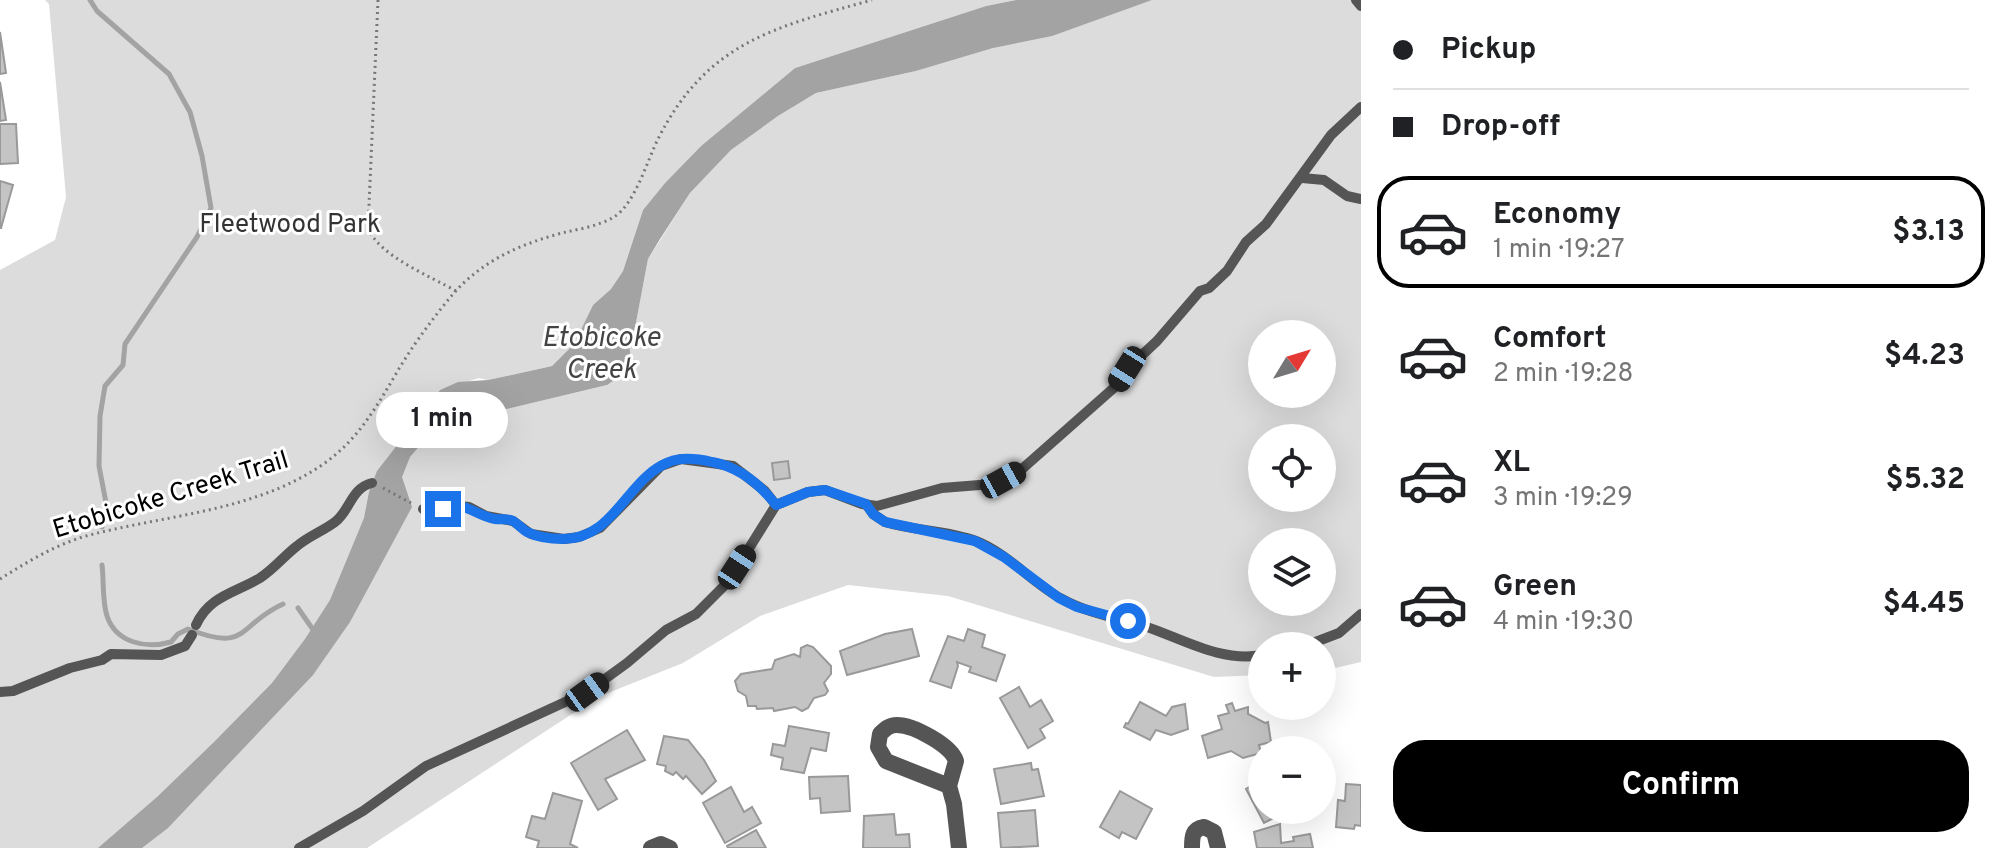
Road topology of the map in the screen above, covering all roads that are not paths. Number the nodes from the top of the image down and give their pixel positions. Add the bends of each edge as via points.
1 (1356, 0) edge
2 (1361, 6) edge
3 (1361, 107) edge
4 (1302, 178) junction
5 (1361, 199) edge
6 (372, 483) road end
7 (866, 504) junction
8 (776, 505) junction
9 (423, 509) road end
10 (1361, 614) edge
11 (1336, 634) edge
12 (1248, 655) edge
13 (0, 692) edge
14 (949, 786) junction
15 (299, 848) edge
16 (651, 848) edge
17 (670, 848) edge
18 (959, 848) edge
19 (1192, 848) edge
20 (1218, 848) edge

1 - 2 lane
3 - 4 lane via 1331,135
4 - 5 lane via 1324,180
4 - 7 lane via 1218,281 1200,291 1102,400 1022,469 992,484
6 - 13 lane via 353,495 335,523 268,572 206,607 185,646 161,655 116,653
7 - 8 lane via 825,490
7 - 12 lane via 885,522 975,541 1077,607 1186,644
8 - 9 lane via 733,466 681,459 661,466 600,528 579,537 531,534 513,521 469,507 452,505 433,513
8 - 15 lane via 728,582 696,614 666,630 587,692 426,766
10 - 11 lane
14 - 14 street via 886,761 878,747 880,734 901,725 949,748 956,761
14 - 18 street
16 - 17 street
19 - 20 street via 1193,832 1204,827 1214,832

